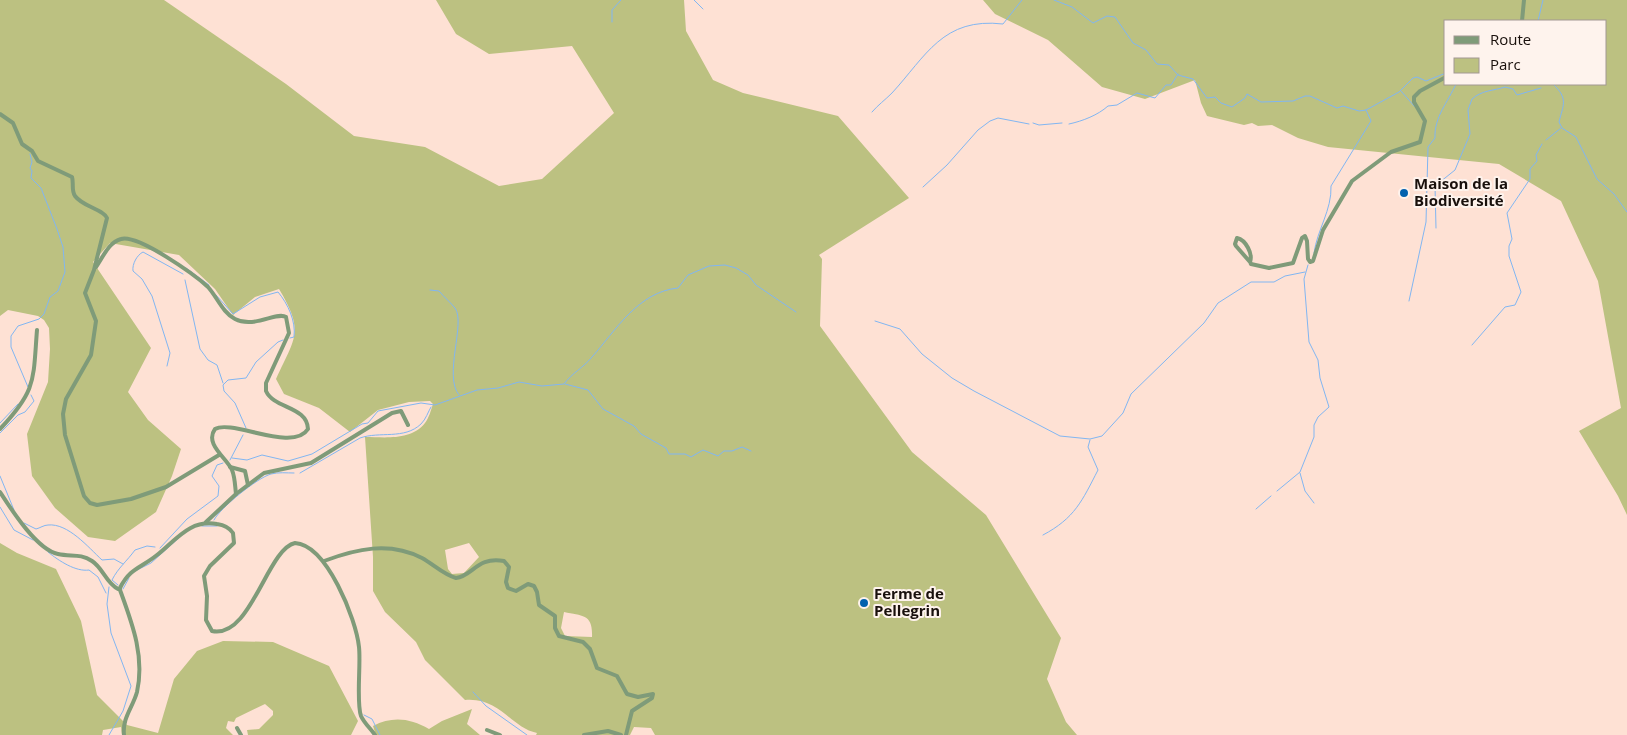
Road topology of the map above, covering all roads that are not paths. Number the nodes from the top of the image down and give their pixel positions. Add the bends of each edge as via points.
1 (1524, 0) edge
2 (1522, 20) edge
3 (1444, 78) edge
4 (0, 114) edge
5 (1250, 262) junction
6 (94, 270) junction
7 (37, 330) dead end
8 (408, 425) dead end
9 (0, 429) edge
10 (219, 455) junction
11 (230, 467) junction
12 (248, 485) junction
13 (0, 492) edge
14 (236, 494) junction
15 (206, 522) junction
16 (324, 562) junction
17 (119, 589) junction
18 (237, 728) dead end
19 (488, 730) dead end
20 (124, 735) edge
21 (241, 735) edge
22 (375, 735) edge
23 (500, 735) edge
24 (584, 735) edge
25 (621, 735) edge
26 (626, 735) edge

1 - 2 street
3 - 5 street via 1420,91 1414,98 1425,120 1421,141 1390,152 1352,181 1323,230 1313,261 1308,259 1304,236 1292,264 1268,268
4 - 6 street via 13,123 21,143 32,151 38,161 72,177 73,191 78,200 107,215
5 - 5 street via 1235,244 1237,238 1250,253
6 - 10 street via 85,293 96,321 91,355 66,399 63,414 64,431 84,496 97,505 139,497 172,484
6 - 10 street via 111,244 120,239 130,239 166,257 204,283 236,320 256,323 286,316 289,333 266,383 266,391 275,402 302,415 307,421 307,430 290,437 219,426 212,436
7 - 9 street via 30,389 21,406
8 - 12 street via 401,411 392,413 311,463 264,473
10 - 11 street
11 - 12 street via 245,471
11 - 14 street
12 - 14 street
13 - 17 street via 18,521 51,551 86,557 96,563 110,583
14 - 15 street
15 - 16 street via 229,528 235,540 204,576 206,620 214,631 226,628 248,611 264,579 290,544 305,545
15 - 17 street via 188,528 131,571
16 - 22 street via 356,629 360,713
16 - 26 street via 352,551 393,549 420,557 458,578 480,563 504,561 509,567 508,588 516,591 528,584 534,586 539,605 555,616 554,627 558,635 583,642 590,649 597,668 616,676 627,694 638,697 653,694 632,711
17 - 20 street via 134,629 138,660 137,689 123,723
18 - 21 street
19 - 23 street
24 - 25 street via 608,731

